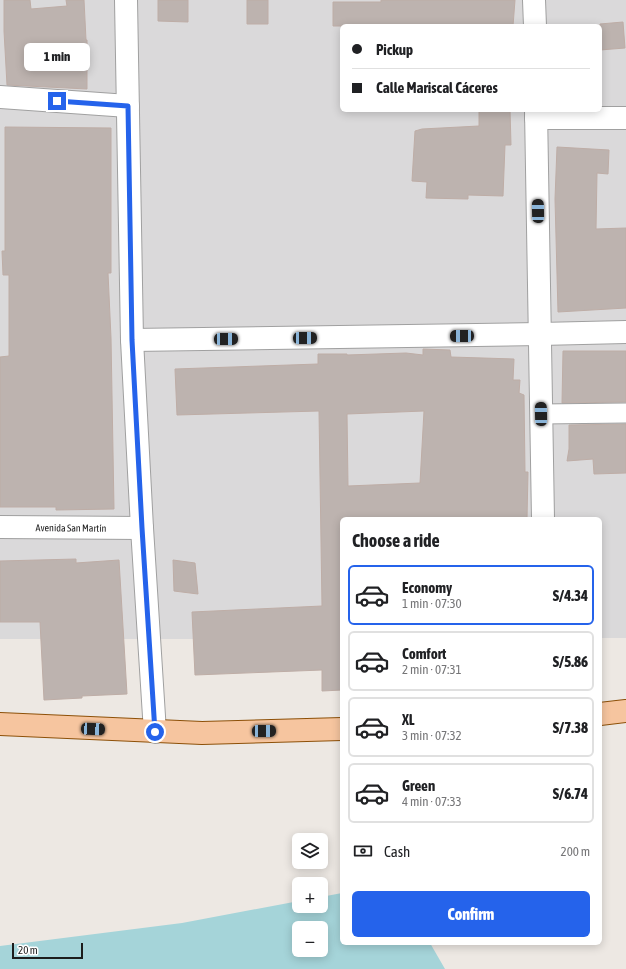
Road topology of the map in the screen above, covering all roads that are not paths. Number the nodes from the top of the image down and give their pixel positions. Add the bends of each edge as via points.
1 (126, 0) edge
2 (534, 0) edge
3 (535, 24) edge
4 (0, 97) edge
5 (128, 106) junction
6 (536, 114) edge
7 (626, 118) edge
8 (626, 332) edge
9 (540, 334) junction
10 (132, 340) junction
11 (626, 413) edge
12 (541, 414) junction
13 (543, 517) edge
14 (0, 527) edge
15 (142, 528) junction
16 (626, 711) edge
17 (602, 714) edge
18 (0, 724) edge
19 (340, 729) edge
20 (155, 732) junction

1 - 5 street
2 - 3 street
4 - 5 street
5 - 10 street
6 - 7 street
6 - 9 street
8 - 9 street
9 - 10 street
9 - 12 street
10 - 15 street
11 - 12 street
12 - 13 street
14 - 15 street, Avenida San Martín
15 - 20 street
16 - 17 main road
18 - 20 main road
19 - 20 main road

